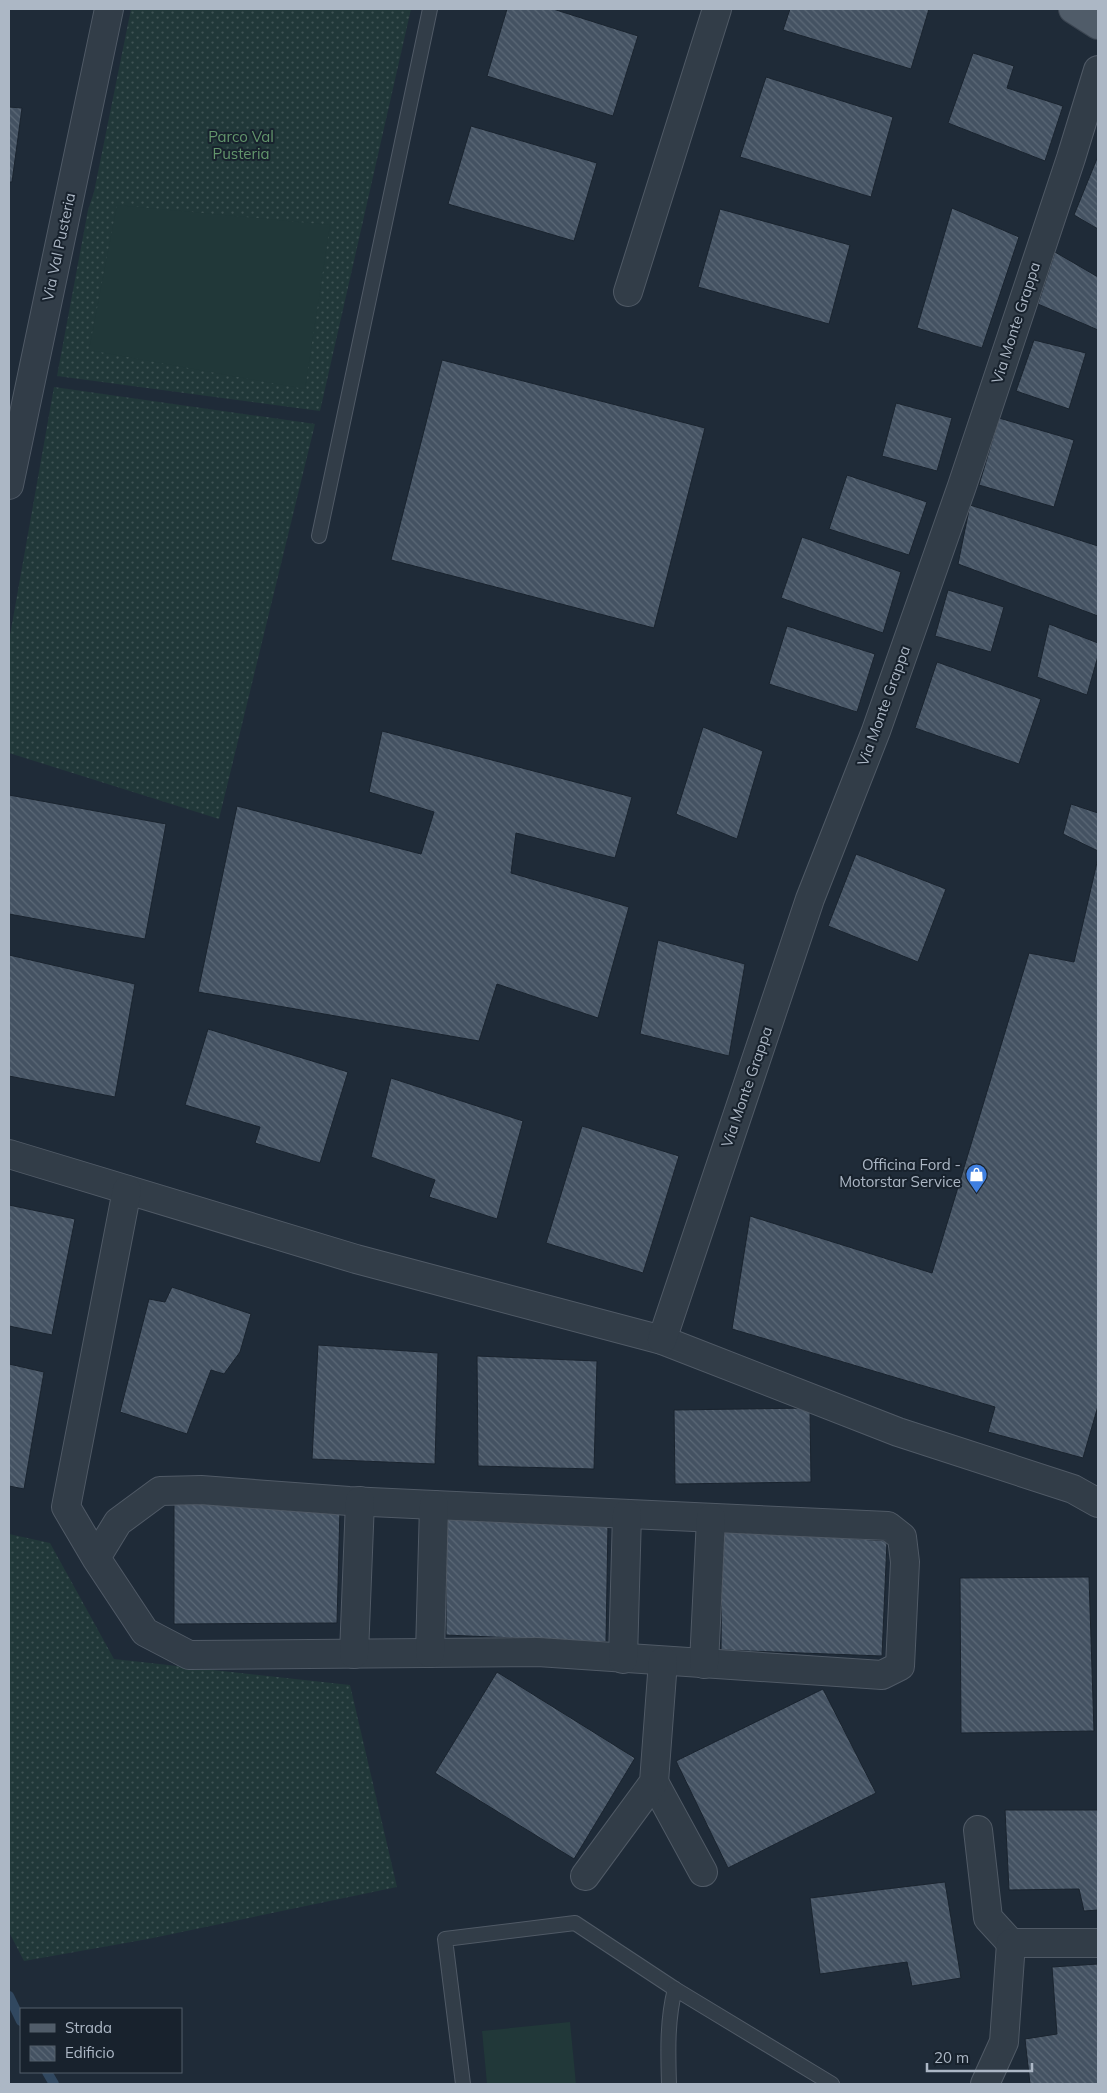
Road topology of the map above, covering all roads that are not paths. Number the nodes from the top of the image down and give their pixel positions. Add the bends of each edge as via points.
1 (109, 9) edge
2 (430, 9) edge
3 (717, 9) edge
4 (1073, 9) edge
5 (1098, 25) edge
6 (1098, 70) edge
7 (628, 292) dead end
8 (9, 485) edge
9 (319, 536) dead end
10 (9, 1154) edge
11 (127, 1190) junction
12 (662, 1340) junction
13 (360, 1501) junction
14 (1098, 1503) edge
15 (434, 1505) junction
16 (627, 1514) junction
17 (711, 1518) junction
18 (96, 1558) junction
19 (430, 1653) junction
20 (354, 1654) junction
21 (623, 1659) junction
22 (663, 1662) junction
23 (704, 1664) junction
24 (654, 1782) junction
25 (978, 1830) dead end
26 (703, 1872) dead end
27 (585, 1876) dead end
28 (1011, 1943) junction
29 (1098, 1943) edge
30 (675, 1989) junction
31 (463, 2084) edge
32 (669, 2084) edge
33 (832, 2084) edge
34 (985, 2084) edge

1 - 8 street, Via Val Pusteria
2 - 9 lane
3 - 7 street
4 - 5 main road
6 - 12 street, Via Monte Grappa via 962,486 876,731 810,898
10 - 11 street
11 - 12 street via 356,1259
11 - 18 street via 66,1507
12 - 14 street via 898,1432 1073,1489
13 - 15 street
13 - 18 street via 201,1490 160,1491 118,1522
13 - 20 street
15 - 16 street
15 - 19 street
16 - 17 street
16 - 21 street
17 - 23 street
17 - 23 street via 888,1526 902,1537 905,1562 900,1666 882,1675
18 - 20 street via 145,1632 190,1655
19 - 20 street
19 - 21 street via 538,1652
21 - 22 street
22 - 23 street
22 - 24 street
24 - 26 street
24 - 27 street
25 - 28 street via 988,1918
28 - 29 street
28 - 34 street via 1004,2042
30 - 31 lane via 575,1923 445,1939
30 - 32 lane via 670,2010
30 - 33 lane

